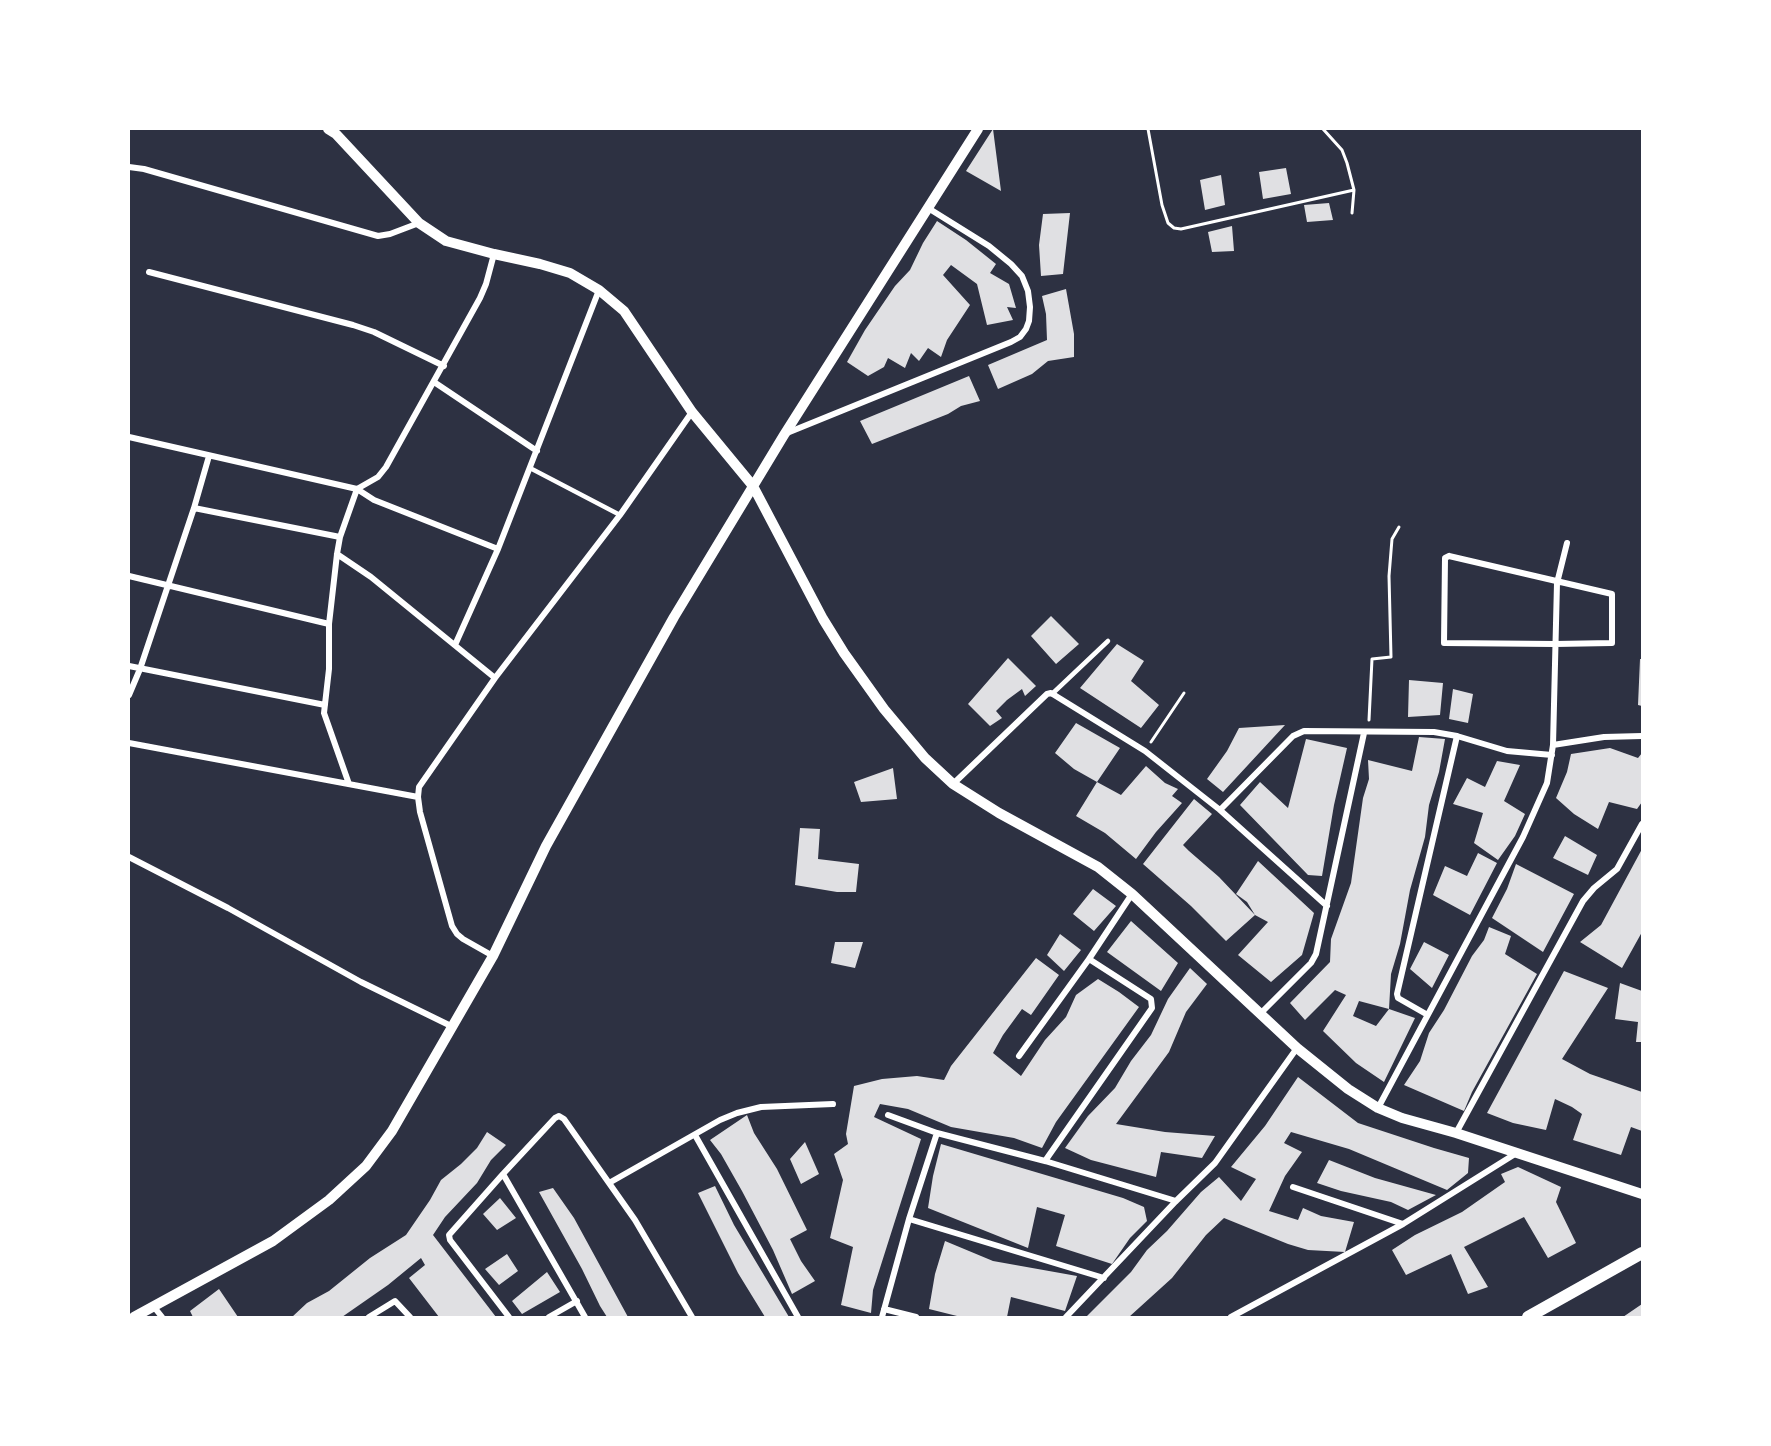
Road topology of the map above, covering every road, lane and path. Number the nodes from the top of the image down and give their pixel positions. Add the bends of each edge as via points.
1 (328, 129) edge
2 (978, 129) edge
3 (1148, 129) edge
4 (1323, 129) edge
5 (129, 167) edge
6 (1354, 190) junction
7 (928, 208) junction
8 (1352, 213) dead end
9 (419, 223) junction
10 (494, 254) junction
11 (149, 272) dead end
12 (599, 290) junction
13 (444, 366) junction
14 (434, 382) junction
15 (692, 412) junction
16 (784, 435) junction
17 (129, 437) edge
18 (537, 451) junction
19 (209, 456) junction
20 (530, 468) junction
21 (753, 486) junction
22 (357, 489) junction
23 (194, 508) junction
24 (620, 515) junction
25 (1399, 527) dead end
26 (340, 537) junction
27 (1567, 543) dead end
28 (498, 549) junction
29 (337, 554) junction
30 (129, 576) edge
31 (1557, 583) junction
32 (168, 586) junction
33 (329, 624) junction
34 (1108, 641) dead end
35 (1555, 644) junction
36 (455, 645) junction
37 (129, 666) edge
38 (140, 669) junction
39 (495, 678) junction
40 (1052, 693) junction
41 (1184, 693) dead end
42 (129, 695) edge
43 (325, 705) junction
44 (1364, 733) junction
45 (1458, 736) junction
46 (1642, 736) edge
47 (129, 743) edge
48 (1553, 745) junction
49 (1145, 751) junction
50 (1552, 755) junction
51 (349, 784) junction
52 (953, 784) junction
53 (418, 797) junction
54 (1220, 810) junction
55 (1642, 824) edge
56 (129, 856) edge
57 (1132, 894) junction
58 (1327, 906) junction
59 (493, 956) junction
60 (1089, 959) junction
61 (1260, 1014) junction
62 (1426, 1014) junction
63 (451, 1026) junction
64 (1297, 1048) junction
65 (1019, 1056) dead end
66 (833, 1104) dead end
67 (1377, 1108) junction
68 (888, 1115) dead end
69 (937, 1133) junction
70 (1456, 1133) junction
71 (695, 1135) junction
72 (1515, 1154) junction
73 (1045, 1161) junction
74 (503, 1174) junction
75 (609, 1183) junction
76 (1293, 1187) dead end
77 (1642, 1194) edge
78 (1176, 1201) junction
79 (909, 1219) junction
80 (1403, 1224) junction
81 (1642, 1253) edge
82 (1104, 1278) junction
83 (577, 1301) junction
84 (154, 1307) junction
85 (884, 1309) junction
86 (134, 1317) edge
87 (162, 1317) edge
88 (369, 1317) edge
89 (410, 1317) edge
90 (508, 1317) edge
91 (549, 1317) edge
92 (585, 1317) edge
93 (692, 1317) edge
94 (798, 1317) edge
95 (882, 1317) edge
96 (916, 1317) edge
97 (1066, 1317) edge
98 (1231, 1317) edge
99 (1528, 1317) edge

1 - 9 street
2 - 7 street
3 - 6 path via 1162,205 1168,223 1174,228
4 - 6 path via 1342,150
5 - 9 street via 378,236
6 - 8 path
7 - 16 street
7 - 16 street via 989,246 1022,276 1030,307 1026,329 1011,342
9 - 10 street via 446,241
10 - 12 street via 570,273
10 - 13 street via 480,298
11 - 13 street via 353,325
12 - 15 street via 624,311
12 - 18 street
13 - 14 street
14 - 18 street
14 - 22 street via 386,467 378,477
15 - 21 street
15 - 24 street
16 - 21 street
17 - 19 street
18 - 20 street
19 - 22 street
19 - 23 street
20 - 24 lane
20 - 28 street
21 - 52 street via 844,653 925,758
21 - 59 street via 674,617 552,835
22 - 26 street
22 - 28 street via 374,500
23 - 26 street
23 - 32 street
24 - 39 street
25 - 44 path via 1392,539 1389,576 1391,657 1372,659 1370,717
26 - 29 street
27 - 31 street
28 - 36 street
29 - 33 street
29 - 36 street
30 - 32 street
31 - 35 street
31 - 35 street via 1612,594 1612,643
31 - 35 street via 1445,558 1444,643
32 - 33 street
32 - 38 street
33 - 43 street
34 - 40 lane
35 - 48 street
36 - 39 street
37 - 38 street
38 - 42 street
38 - 43 street
39 - 53 street via 424,779
40 - 49 street
40 - 52 street
41 - 49 path
43 - 51 street via 324,718
44 - 45 street via 1434,732
44 - 54 street via 1298,732
44 - 58 street
45 - 50 street via 1507,751
45 - 62 street via 1397,994
46 - 48 street
47 - 51 street
48 - 50 street
49 - 54 street
50 - 62 street via 1547,783 1523,837
51 - 53 street
52 - 57 street via 1098,867
53 - 59 street via 452,926 457,934
54 - 58 street
55 - 70 street via 1617,869 1583,901
56 - 63 street
57 - 60 street
57 - 61 street
58 - 61 street via 1311,963
59 - 63 street
60 - 65 street
60 - 73 street via 1151,999 1152,1008
61 - 64 street
62 - 67 street
63 - 84 street via 392,1131 366,1166 329,1200 273,1241
64 - 67 street
64 - 78 street via 1215,1163
66 - 71 street via 761,1107 729,1117
67 - 70 street
68 - 69 street
69 - 73 street
69 - 79 street
70 - 72 street
71 - 75 street
71 - 94 street
72 - 77 street
72 - 80 street
73 - 78 street
74 - 75 street via 559,1116
74 - 83 street
74 - 90 street via 449,1238
75 - 93 street
76 - 80 street
78 - 82 street
79 - 82 street
79 - 85 street
80 - 98 street
81 - 99 main road
82 - 97 street
83 - 91 street
83 - 92 street
84 - 86 street
84 - 87 street
85 - 95 street
85 - 96 street
88 - 89 street via 395,1301

